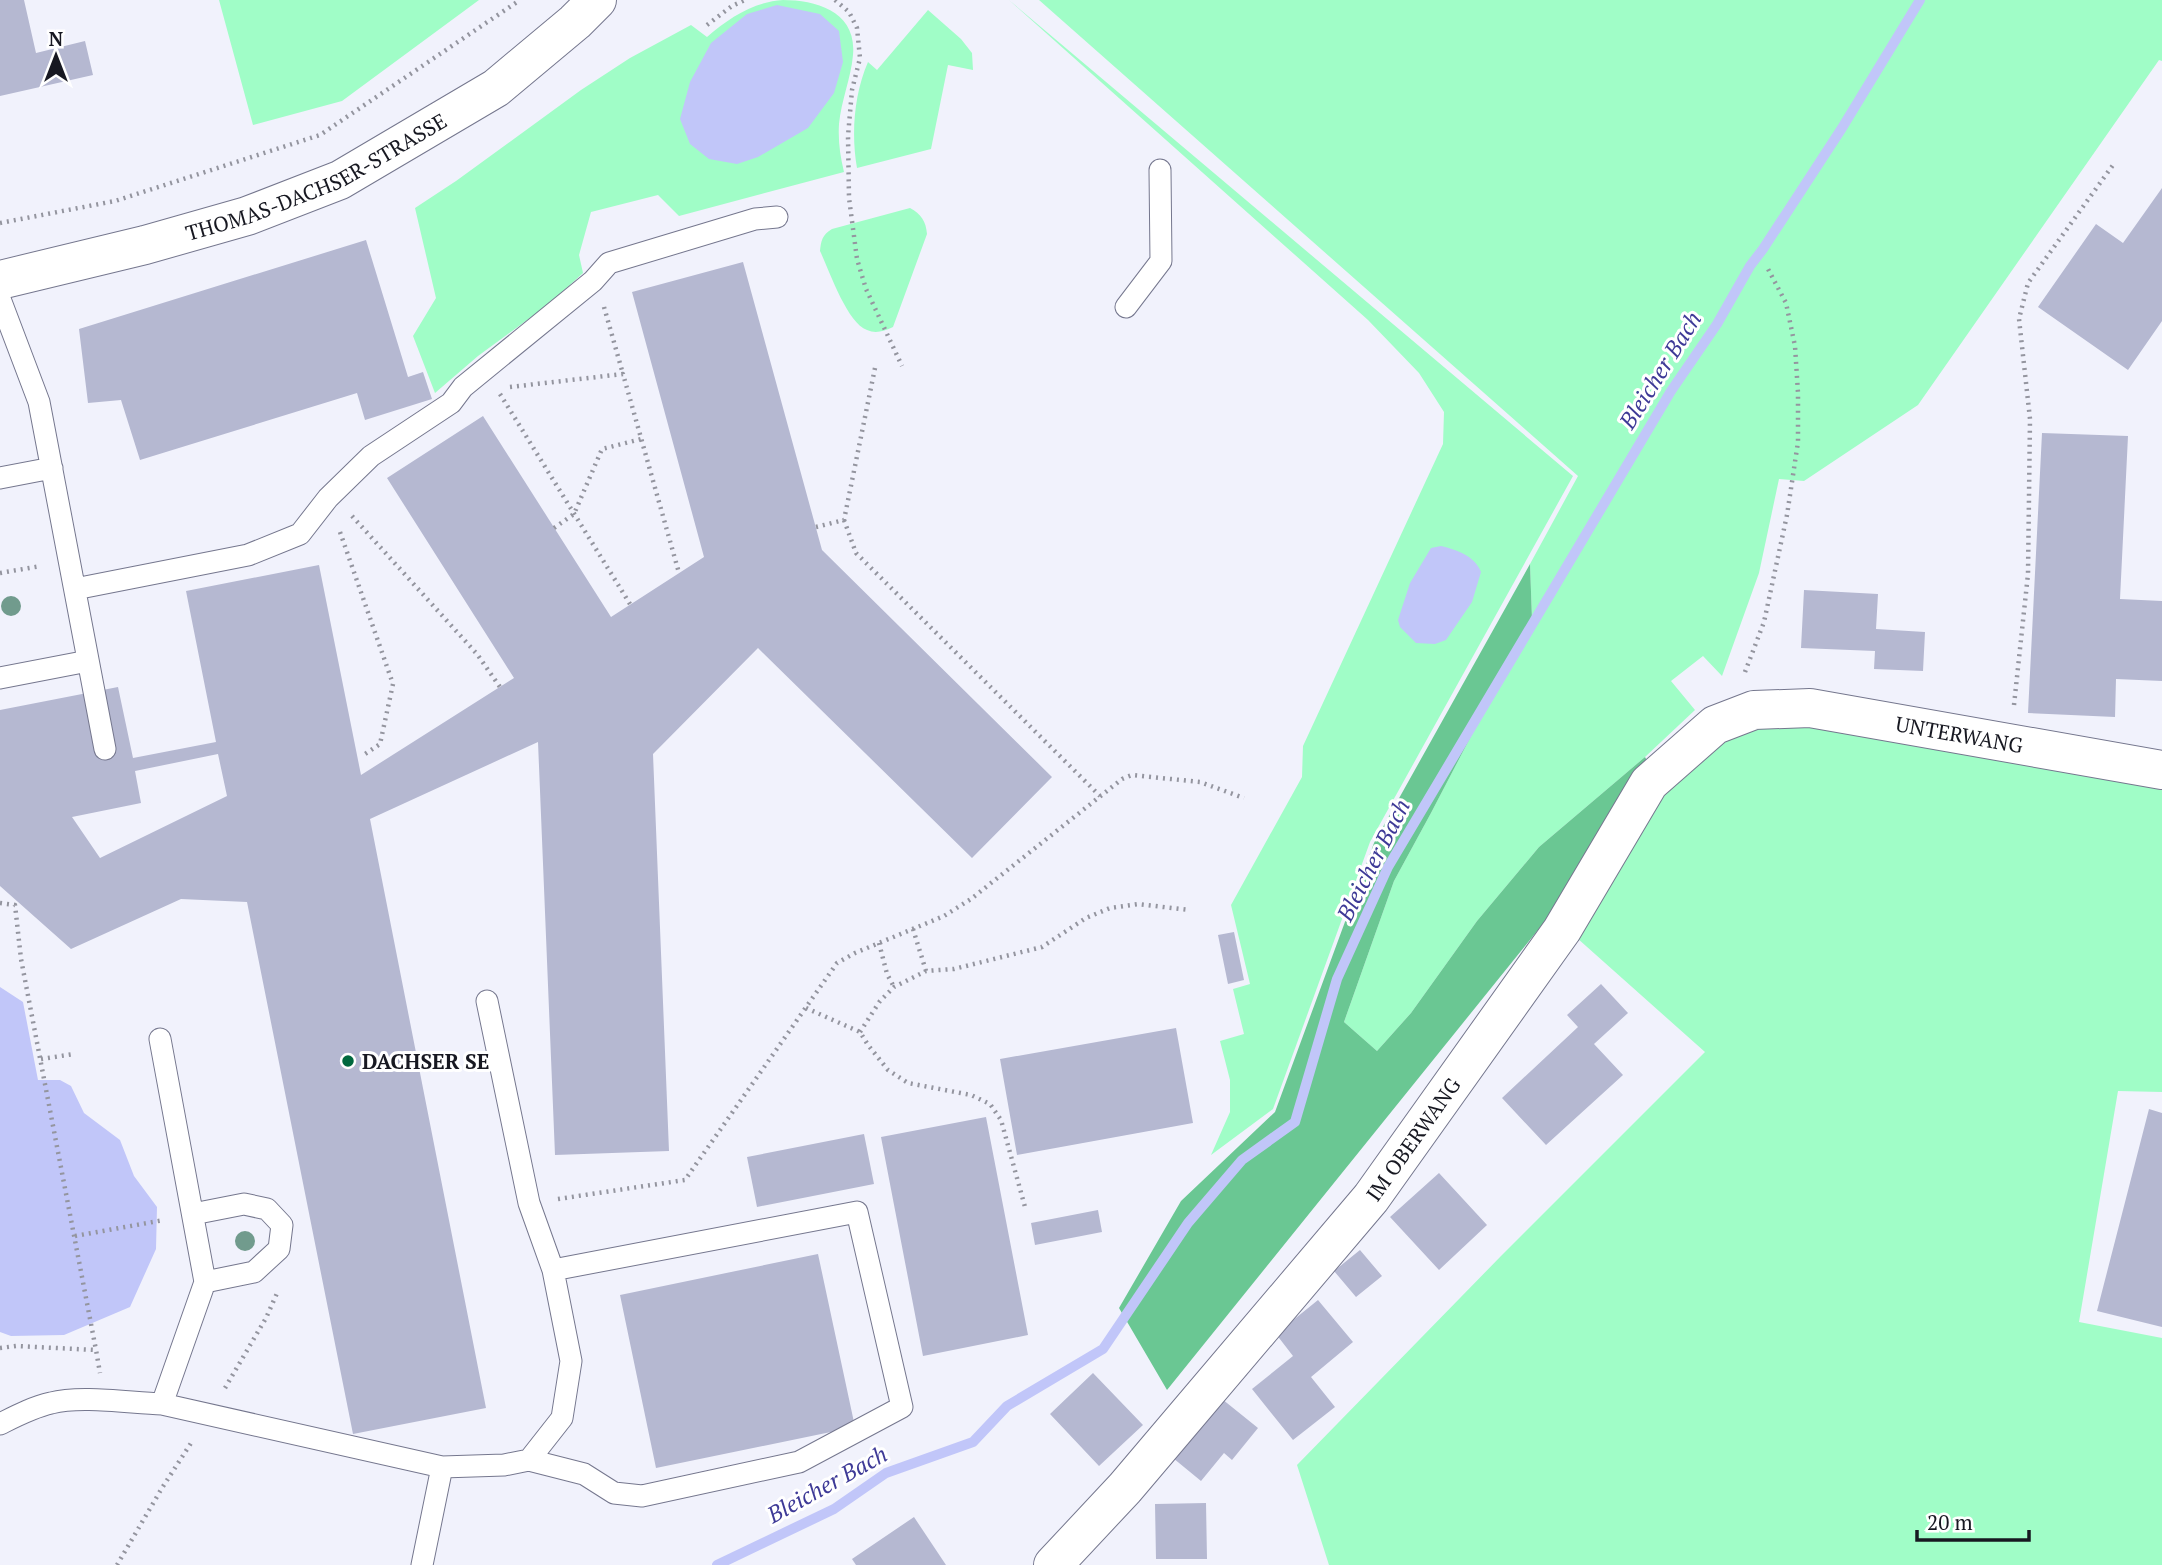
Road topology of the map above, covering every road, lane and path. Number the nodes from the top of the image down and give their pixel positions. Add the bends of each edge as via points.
1 (520, 0) edge
2 (597, 0) edge
3 (745, 0) edge
4 (835, 0) edge
5 (707, 25) dead end
6 (2113, 165) dead end
7 (1160, 170) dead end
8 (777, 217) dead end
9 (0, 223) edge
10 (1768, 269) dead end
11 (0, 280) edge
12 (593, 281) junction
13 (0, 299) edge
14 (1126, 307) dead end
15 (902, 366) dead end
16 (875, 368) dead end
17 (623, 374) junction
18 (641, 439) junction
19 (52, 468) junction
20 (0, 478) edge
21 (328, 498) junction
22 (574, 514) junction
23 (844, 520) junction
24 (816, 527) dead end
25 (554, 528) dead end
26 (46, 565) dead end
27 (0, 573) edge
28 (679, 573) dead end
29 (75, 589) junction
30 (630, 604) dead end
31 (88, 661) junction
32 (0, 678) edge
33 (500, 687) dead end
34 (1748, 712) junction
35 (2009, 743) junction
36 (105, 749) dead end
37 (365, 754) dead end
38 (2162, 770) edge
39 (1100, 796) junction
40 (1244, 798) dead end
41 (0, 903) edge
42 (1189, 910) dead end
43 (913, 929) junction
44 (879, 943) junction
45 (926, 971) junction
46 (894, 987) junction
47 (487, 1001) dead end
48 (806, 1008) junction
49 (860, 1032) junction
50 (160, 1039) dead end
51 (74, 1054) dead end
52 (41, 1059) junction
53 (529, 1203) junction
54 (1025, 1207) dead end
55 (193, 1214) junction
56 (163, 1220) dead end
57 (75, 1237) junction
58 (553, 1270) junction
59 (205, 1282) junction
60 (0, 1348) edge
61 (96, 1350) junction
62 (106, 1401) junction
63 (162, 1405) junction
64 (0, 1424) edge
65 (529, 1460) junction
66 (442, 1467) junction
67 (422, 1565) edge
68 (1053, 1565) edge

1 - 9 path via 320,135 115,201
2 - 11 street, THOMAS-DACHSER-STRASSE via 496,88 340,180 247,216
3 - 5 path
4 - 15 path via 858,28 860,58 848,136 849,198 858,259 866,289
6 - 35 path via 2028,282 2019,319 2030,419 2028,574
7 - 14 lane via 1161,261
8 - 12 lane via 755,219 609,263
10 - 34 path via 1786,303 1795,346 1798,442 1764,622 1743,677
12 - 17 path
12 - 21 lane via 463,387 452,403 371,456
13 - 19 lane via 39,402
16 - 23 path
17 - 18 path
17 - 22 path via 497,389
18 - 22 path via 602,449
18 - 28 path
19 - 20 lane
19 - 29 lane
21 - 29 lane via 300,534 248,555
21 - 33 path via 356,519 477,654
21 - 37 path via 393,684 380,744
22 - 25 path
22 - 30 path
23 - 24 path
23 - 39 path via 856,553
26 - 27 path
29 - 31 lane
31 - 32 lane
31 - 36 lane
34 - 35 street, UNTERWANG via 1810,708
34 - 68 street, IM OBERWANG via 1715,725 1649,783 1562,930 1371,1198 1125,1488
35 - 38 street, UNTERWANG
39 - 40 path via 1132,775 1200,782
39 - 43 path via 971,899
41 - 52 path via 15,905
42 - 45 path via 1138,904 1110,908 1042,947 954,969
43 - 44 path
43 - 45 path
44 - 46 path
44 - 48 path via 837,963
45 - 46 path
46 - 49 path
47 - 53 lane
48 - 49 path
48 - 53 path via 685,1180
49 - 54 path via 888,1070 908,1083 971,1095 989,1104 1001,1120
50 - 55 lane
51 - 52 path
52 - 57 path
53 - 58 lane
55 - 59 lane
55 - 59 lane via 244,1204 267,1209 282,1225 279,1249 254,1272
56 - 57 path
57 - 61 path
58 - 65 lane via 571,1361 569,1387 562,1418
58 - 65 lane via 857,1212 902,1407 799,1462 642,1496 614,1493 584,1474
59 - 63 lane
60 - 61 path
61 - 62 path
62 - 63 lane
62 - 64 lane via 53,1402
63 - 66 lane
65 - 66 lane
66 - 67 lane

